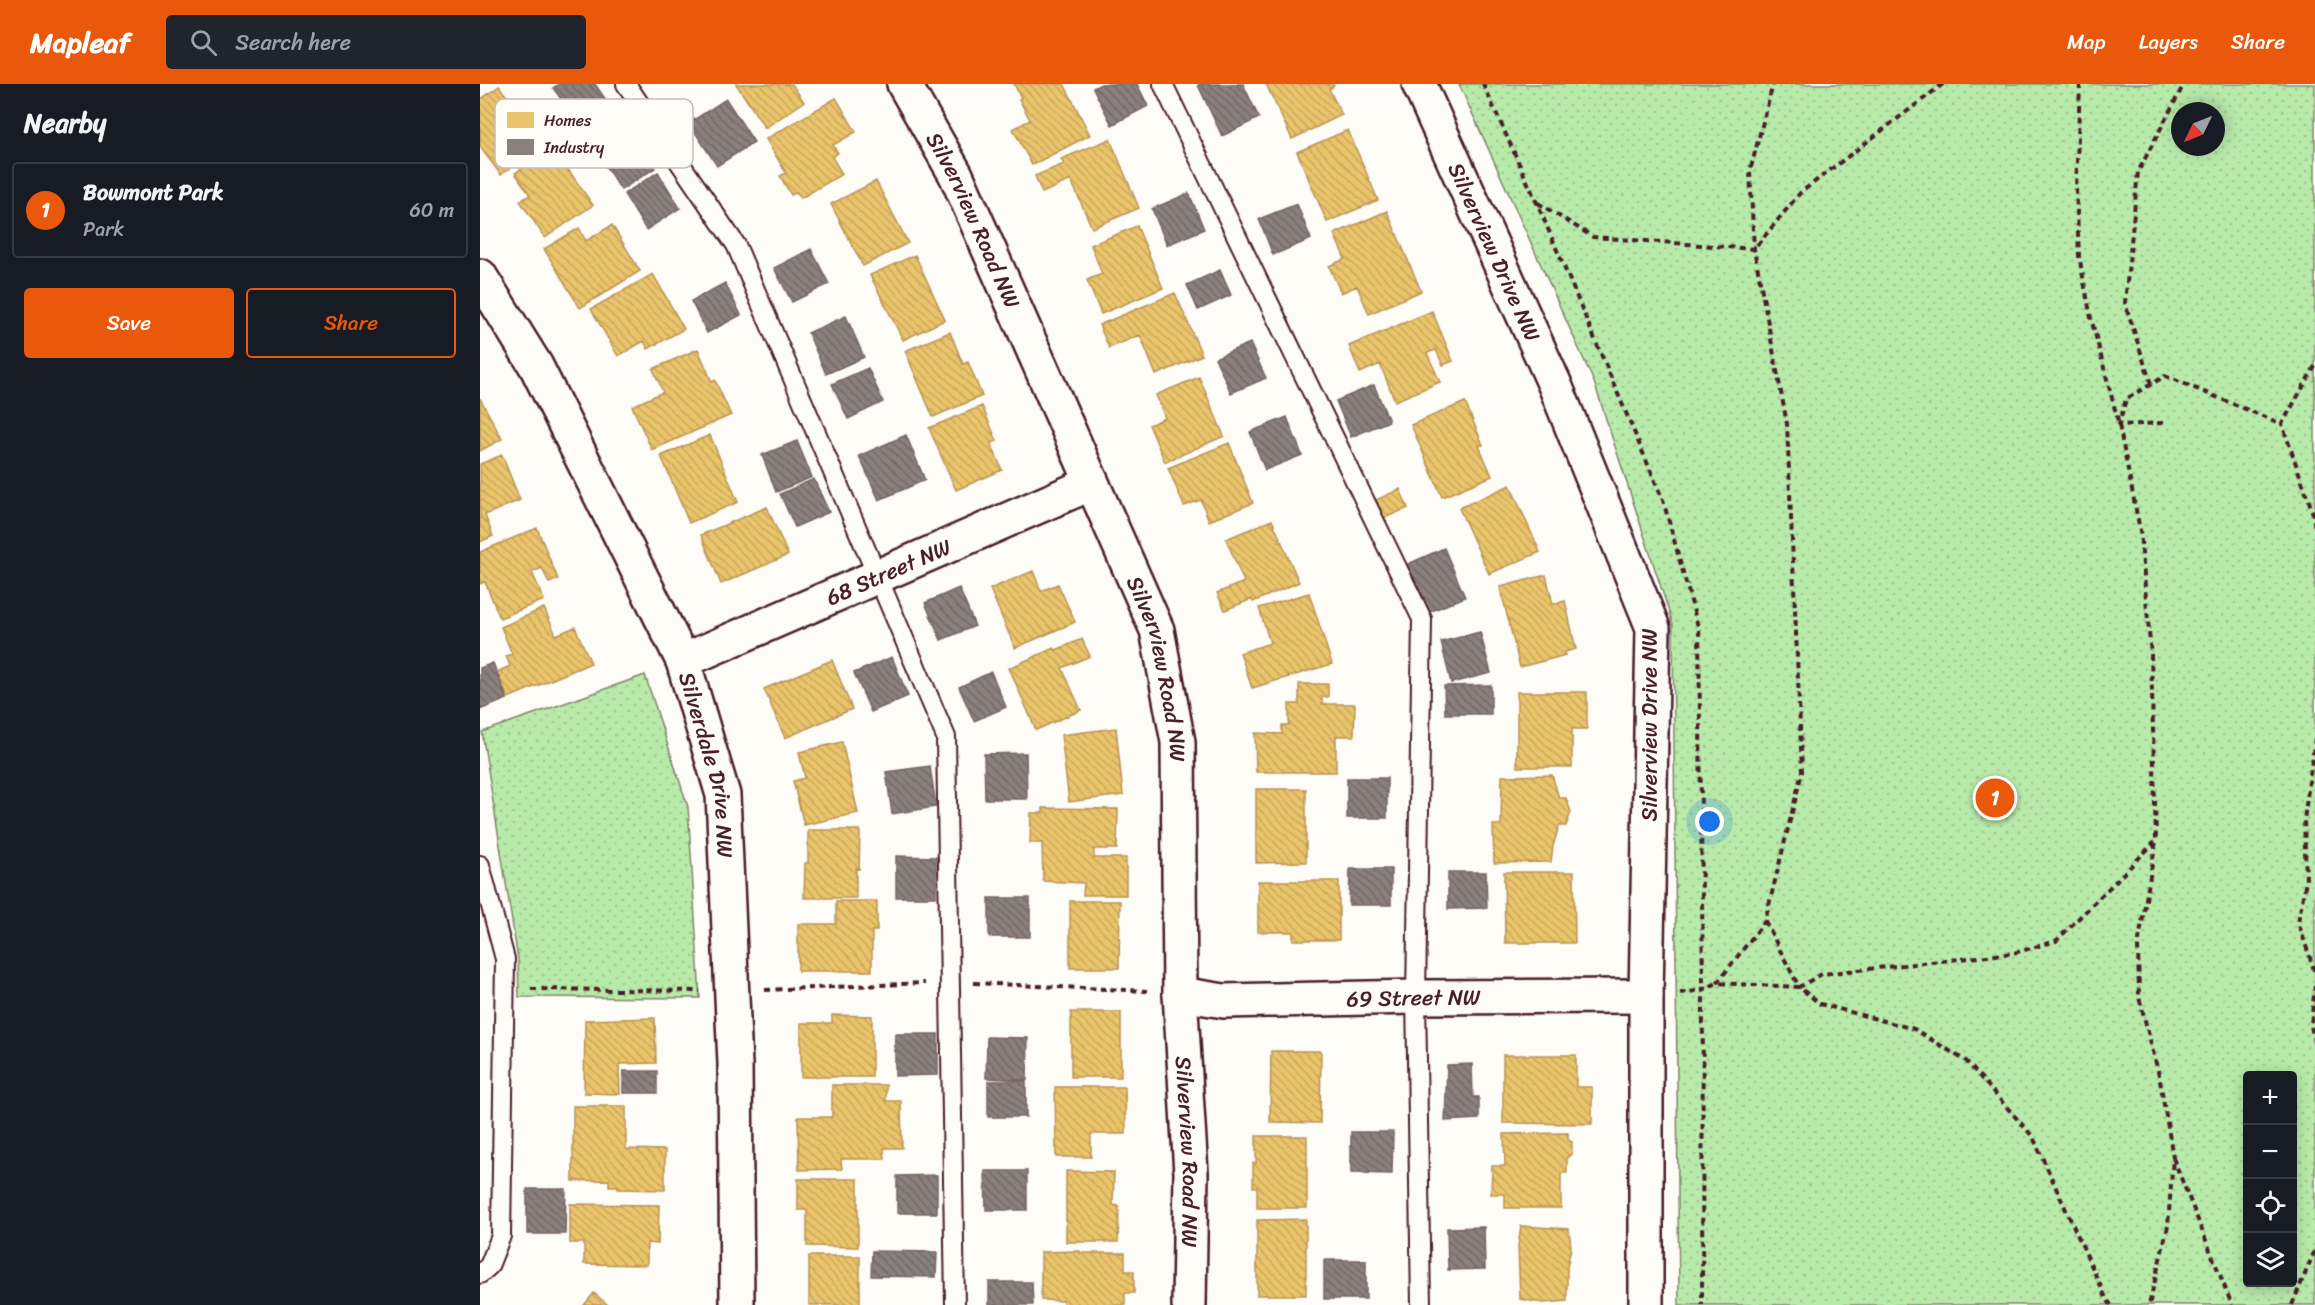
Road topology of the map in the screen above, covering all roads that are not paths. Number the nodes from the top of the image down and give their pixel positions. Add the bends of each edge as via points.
1 (626, 84) edge
2 (1163, 84) edge
3 (1419, 84) edge
4 (914, 87) edge
5 (636, 99) edge
6 (683, 168) edge
7 (480, 276) edge
8 (1092, 483) junction
9 (879, 577) junction
10 (683, 661) junction
11 (480, 865) edge
12 (1180, 994) junction
13 (1646, 996) junction
14 (1416, 997) junction
15 (480, 1274) edge
16 (737, 1305) edge
17 (955, 1305) edge
18 (1189, 1305) edge
19 (1422, 1305) edge
20 (1646, 1305) edge

1 - 5 lane
2 - 14 lane via 1422,619
3 - 13 street, Silverview Drive NW via 1555,385 1653,628
4 - 8 street, Silverview Road NW
6 - 9 lane via 736,245
7 - 10 street, Silverdale Drive NW via 536,366
8 - 9 street, 68 Street NW
8 - 12 street, Silverview Road NW via 1157,630 1178,742
9 - 10 street, 68 Street NW
9 - 17 lane via 946,737
10 - 16 street, Silverdale Drive NW via 723,795 732,991
11 - 15 lane via 505,959 501,1236 489,1266
12 - 14 street, 69 Street NW via 1224,1001
12 - 18 street, Silverview Road NW via 1191,1173
13 - 14 street, 69 Street NW
13 - 20 street, Silverview Drive NW
14 - 19 lane

